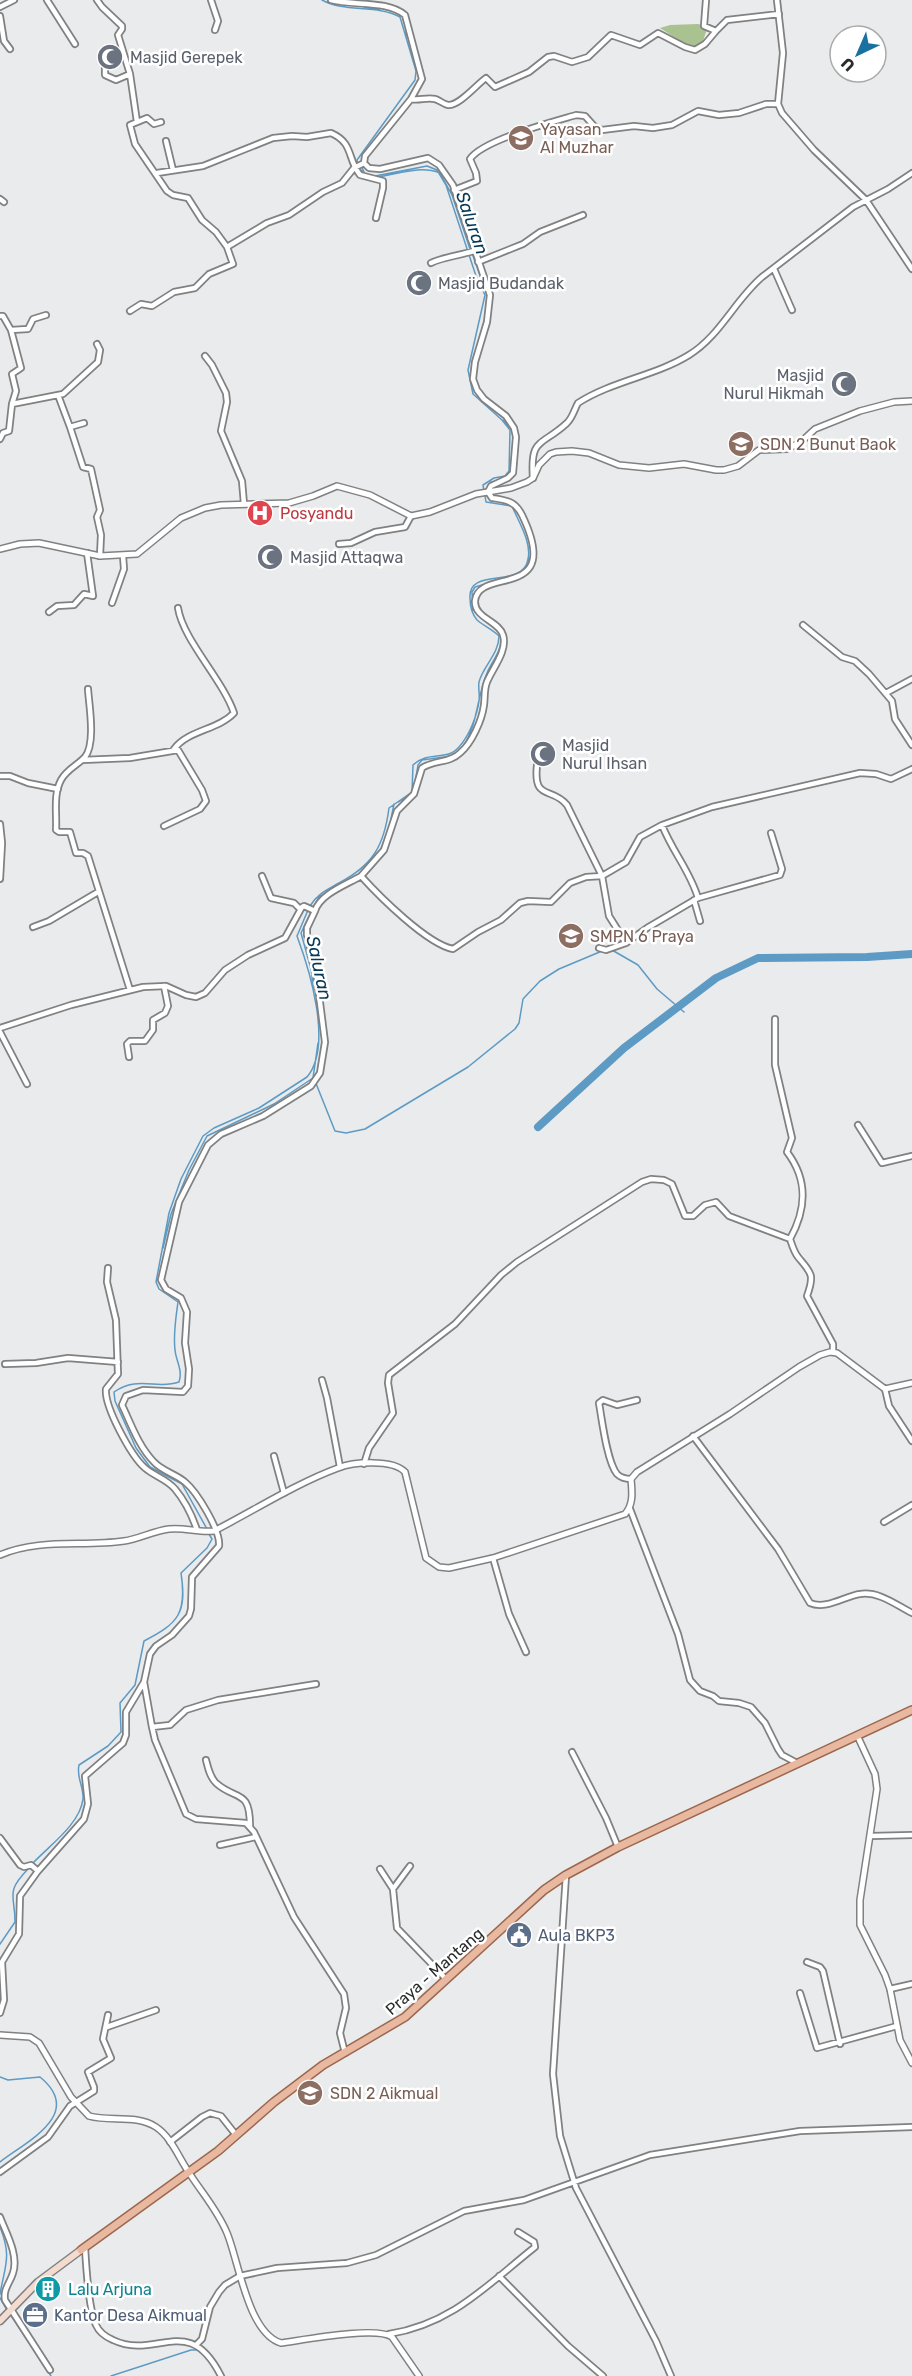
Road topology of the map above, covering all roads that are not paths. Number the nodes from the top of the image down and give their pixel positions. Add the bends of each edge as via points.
1 (14, 0) edge
2 (47, 0) edge
3 (97, 0) edge
4 (212, 0) edge
5 (331, 0) edge
6 (706, 0) edge
7 (777, 0) edge
8 (0, 7) edge
9 (778, 14) junction
10 (0, 16) edge
11 (215, 30) dead end
12 (716, 31) junction
13 (75, 44) dead end
14 (10, 50) dead end
15 (105, 68) dead end
16 (130, 75) junction
17 (411, 99) junction
18 (778, 104) junction
19 (137, 122) junction
20 (161, 122) dead end
21 (166, 141) dead end
22 (363, 163) junction
23 (355, 167) junction
24 (173, 170) junction
25 (157, 173) junction
26 (911, 176) edge
27 (454, 190) junction
28 (866, 200) junction
29 (584, 215) dead end
30 (376, 218) dead end
31 (227, 247) junction
32 (471, 252) junction
33 (478, 262) junction
34 (431, 263) dead end
35 (774, 269) junction
36 (912, 269) edge
37 (130, 310) dead end
38 (792, 310) dead end
39 (46, 315) dead end
40 (0, 316) edge
41 (11, 330) junction
42 (97, 344) dead end
43 (205, 356) dead end
44 (58, 395) junction
45 (912, 401) edge
46 (12, 405) junction
47 (84, 423) dead end
48 (70, 427) junction
49 (0, 440) edge
50 (533, 478) junction
51 (487, 493) junction
52 (244, 504) junction
53 (411, 516) junction
54 (339, 544) dead end
55 (0, 549) edge
56 (87, 553) junction
57 (100, 556) junction
58 (123, 556) junction
59 (112, 603) dead end
60 (178, 608) dead end
61 (49, 612) dead end
62 (803, 625) dead end
63 (912, 679) edge
64 (88, 689) dead end
65 (886, 693) junction
66 (912, 745) edge
67 (174, 749) junction
68 (82, 760) junction
69 (912, 763) edge
70 (537, 765) dead end
71 (910, 769) edge
72 (0, 776) edge
73 (58, 789) junction
74 (0, 824) edge
75 (662, 825) junction
76 (164, 826) dead end
77 (771, 833) dead end
78 (262, 876) dead end
79 (361, 876) junction
80 (602, 876) junction
81 (0, 879) edge
82 (98, 892) junction
83 (696, 899) junction
84 (302, 907) junction
85 (314, 911) junction
86 (700, 921) dead end
87 (33, 927) dead end
88 (626, 943) junction
89 (599, 948) dead end
90 (164, 986) junction
91 (130, 990) junction
92 (775, 1019) dead end
93 (0, 1028) edge
94 (0, 1032) edge
95 (129, 1057) dead end
96 (27, 1084) dead end
97 (858, 1125) dead end
98 (912, 1156) edge
99 (790, 1239) junction
100 (108, 1268) dead end
101 (833, 1352) junction
102 (118, 1362) junction
103 (5, 1364) dead end
104 (322, 1380) dead end
105 (912, 1383) edge
106 (885, 1389) junction
107 (636, 1400) dead end
108 (693, 1436) junction
109 (912, 1441) edge
110 (274, 1456) dead end
111 (364, 1464) junction
112 (340, 1467) junction
113 (631, 1479) junction
114 (284, 1493) junction
115 (912, 1505) edge
116 (630, 1509) junction
117 (884, 1522) dead end
118 (215, 1530) junction
119 (200, 1531) junction
120 (0, 1555) edge
121 (493, 1558) junction
122 (912, 1613) edge
123 (526, 1652) dead end
124 (144, 1682) junction
125 (316, 1684) dead end
126 (912, 1710) edge
127 (152, 1727) junction
128 (857, 1735) junction
129 (572, 1752) dead end
130 (206, 1760) dead end
131 (797, 1763) junction
132 (250, 1826) junction
133 (912, 1835) edge
134 (871, 1836) junction
135 (255, 1837) junction
136 (0, 1838) edge
137 (220, 1845) dead end
138 (618, 1847) junction
139 (410, 1866) dead end
140 (380, 1869) dead end
141 (37, 1870) junction
142 (566, 1875) junction
143 (393, 1889) junction
144 (807, 1962) dead end
145 (446, 1979) junction
146 (912, 1984) edge
147 (890, 1989) junction
148 (800, 1993) dead end
149 (156, 2010) dead end
150 (0, 2013) edge
151 (108, 2015) dead end
152 (897, 2026) junction
153 (107, 2027) junction
154 (0, 2035) edge
155 (840, 2044) junction
156 (345, 2053) junction
157 (912, 2063) edge
158 (75, 2102) junction
159 (912, 2127) edge
160 (236, 2135) junction
161 (170, 2142) junction
162 (188, 2171) junction
163 (0, 2172) edge
164 (575, 2183) junction
165 (0, 2217) edge
166 (518, 2232) dead end
167 (80, 2250) junction
168 (240, 2276) junction
169 (499, 2276) junction
170 (11, 2312) junction
171 (2, 2320) edge
172 (389, 2334) junction
173 (196, 2345) junction
174 (50, 2370) dead end
175 (221, 2376) edge
176 (419, 2376) edge
177 (603, 2376) edge
178 (670, 2376) edge

1 - 8 street
2 - 13 street
3 - 16 street via 121,24 118,35
4 - 11 street via 218,21
5 - 17 street via 388,5 405,15 422,79
6 - 12 street via 704,26
7 - 9 street
9 - 12 street via 727,20
9 - 18 street via 783,53
10 - 14 street via 4,41
12 - 17 street via 695,50 658,33 640,45 611,35 588,57 572,62 548,57 528,72 495,87 486,78 458,103
15 - 16 street via 105,75 116,80
16 - 19 street
17 - 22 street
18 - 27 street via 718,115 698,111 672,125 653,128 602,130 585,116 576,115 476,152 470,159 477,181
18 - 28 street via 789,124
19 - 20 street via 147,118 154,124
19 - 25 street via 129,126 135,144
21 - 24 street
22 - 23 street
22 - 27 street via 380,169 428,158 446,172
23 - 24 street via 346,143 332,133 273,138 203,166
23 - 30 street via 363,177 383,181
23 - 31 street via 342,183
24 - 25 street
25 - 31 street via 167,191 185,196
26 - 28 street
27 - 32 street
28 - 35 street
28 - 36 street
29 - 33 street
31 - 37 street via 233,264 209,274 195,288 174,292 152,306 141,304
32 - 33 street
32 - 34 street
33 - 51 street via 491,301 475,362 474,384 484,399 506,416 516,437 513,473 491,486
35 - 38 street
35 - 50 street via 748,290 717,330 688,356 578,402 568,422 536,445
39 - 41 street via 33,320 28,329
40 - 41 street
41 - 46 street via 21,368 12,374 16,391
42 - 44 street via 100,350 95,366
43 - 52 street via 226,393 220,425 242,481
44 - 46 street
44 - 48 street
45 - 50 street via 894,402 843,418 815,429 787,449 759,450 732,468 619,465 572,451 550,454
46 - 49 street via 9,431
47 - 48 street
48 - 57 street via 83,467 91,469 96,486
50 - 51 street
51 - 53 street
51 - 79 street via 518,507 533,545 532,562 520,576 495,583 478,594 477,609 504,636 478,723 458,756 422,768 414,794 397,811 384,850
52 - 53 street via 290,503 337,486 370,495
52 - 58 street via 195,512 170,526 141,552
53 - 54 street via 405,527
55 - 56 street via 39,543
56 - 57 street
56 - 61 street via 93,596 84,594 74,605 57,606
57 - 58 street
58 - 59 street via 124,569
60 - 67 street via 183,624 234,713 182,740
62 - 65 street via 842,657 861,666
63 - 65 street
64 - 68 street via 91,727
65 - 66 street via 892,701 895,719
67 - 68 street via 130,758
67 - 76 street via 180,753 206,801 200,809
68 - 73 street via 69,770
69 - 71 street
70 - 80 street via 537,785 567,805
71 - 75 street via 891,779 860,773 815,783 712,807
72 - 73 street
73 - 82 street via 56,830 70,832 76,853 88,856
74 - 81 street
75 - 80 street via 640,837 626,862
75 - 83 street via 693,883
77 - 83 street via 780,874
78 - 84 street via 271,898
79 - 80 street via 420,930 453,949 501,920 520,903 551,902 570,883
79 - 85 street via 329,895
80 - 88 street via 609,916
82 - 87 street
82 - 91 street
83 - 86 street
83 - 88 street
84 - 85 street
84 - 90 street via 285,938 225,970 205,993 196,997
85 - 118 street via 306,935 316,971 325,1042 320,1073 312,1086 263,1116 221,1134 208,1145 179,1202 161,1280 166,1289 181,1298 187,1312 188,1386 183,1392 135,1392 126,1396 122,1405 153,1461 194,1492
88 - 89 street via 606,950
90 - 91 street
90 - 95 street via 168,1006 165,1013 153,1020 153,1030 145,1041 127,1044
91 - 93 street
92 - 99 street via 775,1065 792,1138 787,1148 803,1192 800,1222
94 - 96 street
97 - 98 street via 882,1162
99 - 101 street via 811,1273 807,1296 833,1344
99 - 111 street via 729,1216 716,1202 685,1216 672,1184 651,1179 642,1182 517,1262 455,1324 389,1375 393,1413 369,1448
100 - 102 street
101 - 106 street
101 - 108 street via 799,1367
102 - 103 street via 68,1358
102 - 119 street via 118,1374 106,1389 106,1402 137,1460 173,1486
104 - 112 street
105 - 106 street
106 - 109 street via 889,1406
107 - 113 street via 622,1405 603,1400 599,1403 606,1445 616,1473
108 - 113 street
108 - 122 street via 778,1550 810,1602 820,1605 861,1593 880,1596
110 - 114 street
111 - 112 street
111 - 121 street via 391,1465 405,1472 419,1534 430,1562 449,1568
112 - 114 street
113 - 116 street
114 - 118 street
115 - 117 street
116 - 121 street via 617,1518
116 - 131 street via 678,1634 690,1680 700,1691 719,1701 751,1707 765,1723 782,1755
118 - 119 street
118 - 124 street via 220,1542 218,1550 192,1577 189,1616 152,1650
119 - 120 street via 169,1529 126,1541 43,1544
121 - 123 street via 509,1614
124 - 127 street
124 - 141 street via 126,1712 123,1743 85,1776 88,1804 84,1819
125 - 127 street via 218,1700 186,1710 170,1725
126 - 128 main road, Praya - Mantang
127 - 132 street via 186,1814 196,1819
128 - 131 main road, Praya - Mantang
128 - 134 street via 877,1778
129 - 138 street
130 - 132 street via 217,1783 247,1803
131 - 138 main road, Praya - Mantang
132 - 135 street
133 - 134 street
134 - 147 street via 860,1900 860,1925
135 - 137 street
135 - 156 street via 294,1917 344,1994 346,2007 340,2033
136 - 141 street via 20,1865 31,1865
138 - 142 main road, Praya - Mantang
139 - 143 street
140 - 143 street
141 - 150 street via 20,1896 19,1934 2,1962 4,2000
142 - 145 main road, Praya - Mantang via 544,1890
142 - 164 street via 553,2074 560,2136
143 - 145 street via 397,1928
144 - 155 street via 823,1971
145 - 156 main road, Praya - Mantang via 405,2017
146 - 147 street
147 - 152 street
148 - 155 street via 817,2048
149 - 153 street
151 - 153 street
152 - 155 street
152 - 157 street
153 - 158 street via 103,2039 111,2058 89,2070 95,2089
154 - 158 street via 30,2037 39,2043
156 - 160 main road, Praya - Mantang via 323,2065
158 - 161 street via 89,2116 150,2124
158 - 163 street via 48,2137
159 - 164 street via 800,2132 650,2156
160 - 161 street via 221,2116 210,2113
160 - 162 main road, Praya - Mantang
161 - 162 street
162 - 167 main road, Praya - Mantang
162 - 168 street via 221,2220
164 - 168 street via 524,2200 464,2211 404,2242 347,2263 277,2268
164 - 178 street
165 - 170 street via 15,2260 4,2297
166 - 169 street via 534,2242 535,2247
167 - 170 main road, Praya - Mantang via 38,2283
167 - 173 street via 93,2317 108,2338 140,2346 166,2340
168 - 172 street via 263,2330 274,2341 367,2332
168 - 173 street via 219,2292
169 - 172 street via 446,2317
169 - 177 street
170 - 171 main road, Praya - Mantang
170 - 174 street
172 - 176 street
173 - 175 street via 210,2356

